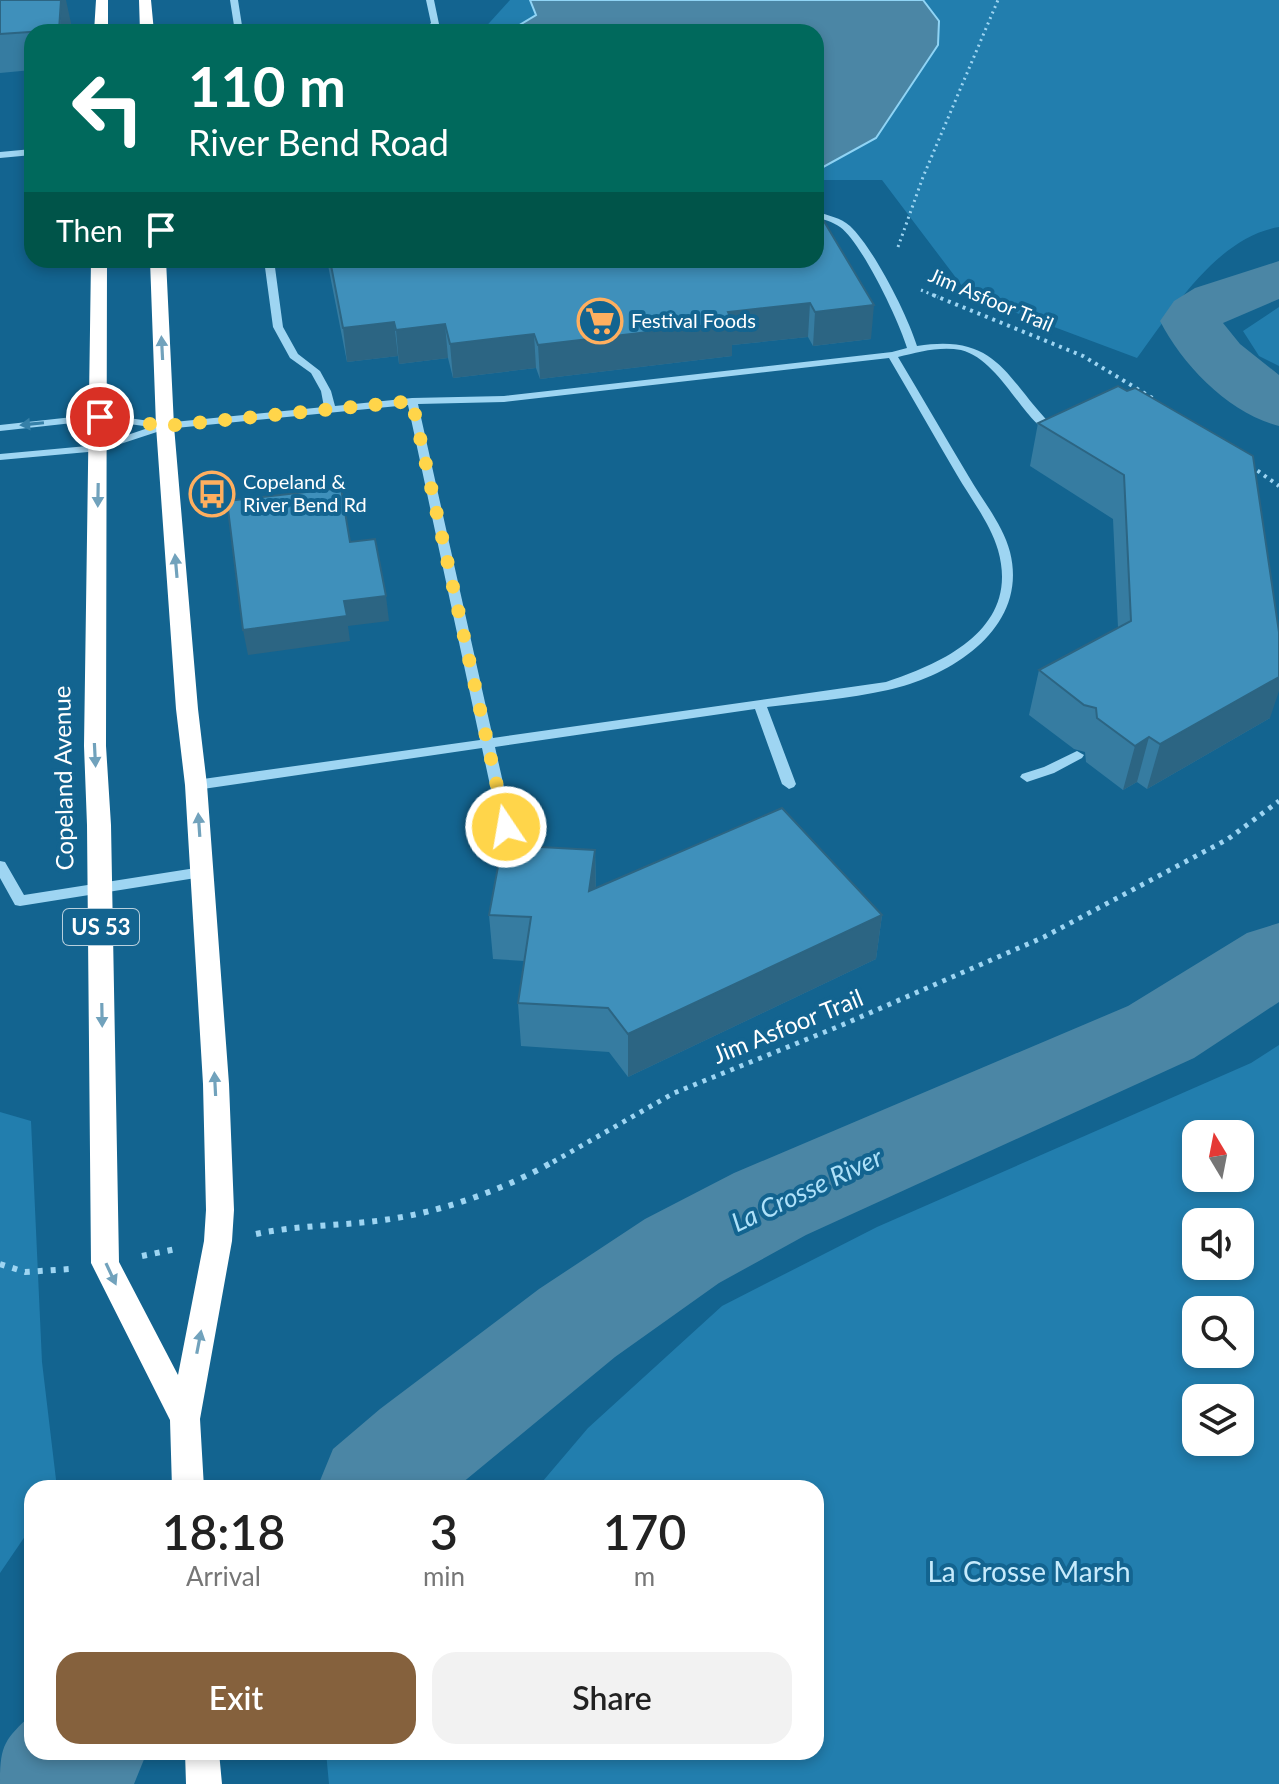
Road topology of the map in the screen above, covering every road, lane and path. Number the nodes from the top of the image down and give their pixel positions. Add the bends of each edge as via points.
1 (102, 0) edge
2 (145, 0) edge
3 (234, 0) edge
4 (430, 0) edge
5 (998, 0) edge
6 (103, 24) edge
7 (146, 24) edge
8 (238, 24) edge
9 (435, 24) edge
10 (24, 153) edge
11 (0, 155) edge
12 (824, 218) edge
13 (894, 252) dead end
14 (99, 268) edge
15 (158, 268) edge
16 (270, 268) edge
17 (916, 287) dead end
18 (913, 350) junction
19 (892, 355) junction
20 (412, 401) junction
21 (1157, 401) edge
22 (330, 409) junction
23 (100, 417) junction
24 (165, 426) junction
25 (0, 428) edge
26 (1060, 436) edge
27 (99, 448) junction
28 (0, 457) edge
29 (1244, 461) edge
30 (1279, 486) edge
31 (760, 705) junction
32 (488, 743) junction
33 (1077, 755) dead end
34 (1027, 777) dead end
35 (789, 784) dead end
36 (196, 785) junction
37 (1279, 801) edge
38 (506, 827) dead end
39 (0, 866) edge
40 (202, 872) junction
41 (101, 888) junction
42 (290, 1227) dead end
43 (105, 1263) junction
44 (0, 1264) edge
45 (185, 1419) junction
46 (188, 1480) edge
47 (202, 1760) edge
48 (204, 1784) edge

1 - 6 highway
2 - 7 highway
3 - 8 street
4 - 9 street
5 - 13 path
10 - 11 street
12 - 18 street via 846,227 885,288
14 - 23 highway, Copeland Avenue / US 53
24 -> 15 highway, Copeland Avenue / US 53
16 - 22 street via 278,327 294,356 315,371
17 - 21 path, Jim Asfoor Trail via 1083,356
18 - 19 street
18 - 26 street via 963,348 988,357 1041,423
19 - 20 street via 504,399
19 - 31 street via 1000,542 1008,576 1004,605 981,638 932,671 871,690
20 - 22 street
20 - 32 street
22 - 24 street
23 - 24 street
23 -> 25 street
23 - 27 highway, Copeland Avenue / US 53
24 - 27 street
36 -> 24 highway, Copeland Avenue / US 53
27 - 28 street
27 -> 41 highway, Copeland Avenue / US 53 via 95,746
29 - 30 path
31 - 32 street
31 - 35 street
32 - 36 street
32 - 38 street
33 - 34 street
40 -> 36 highway, Copeland Avenue / US 53
37 - 42 path, Jim Asfoor Trail via 1228,839 1044,937 674,1093 525,1178 385,1220
39 - 41 street via 20,901
40 - 41 street
45 -> 40 highway, Copeland Avenue / US 53 via 220,1210
41 -> 43 highway, Copeland Avenue / US 53
43 - 44 path via 25,1272
43 -> 45 highway, Copeland Avenue / US 53
45 - 46 highway, Copeland Avenue / US 53
47 - 48 highway

